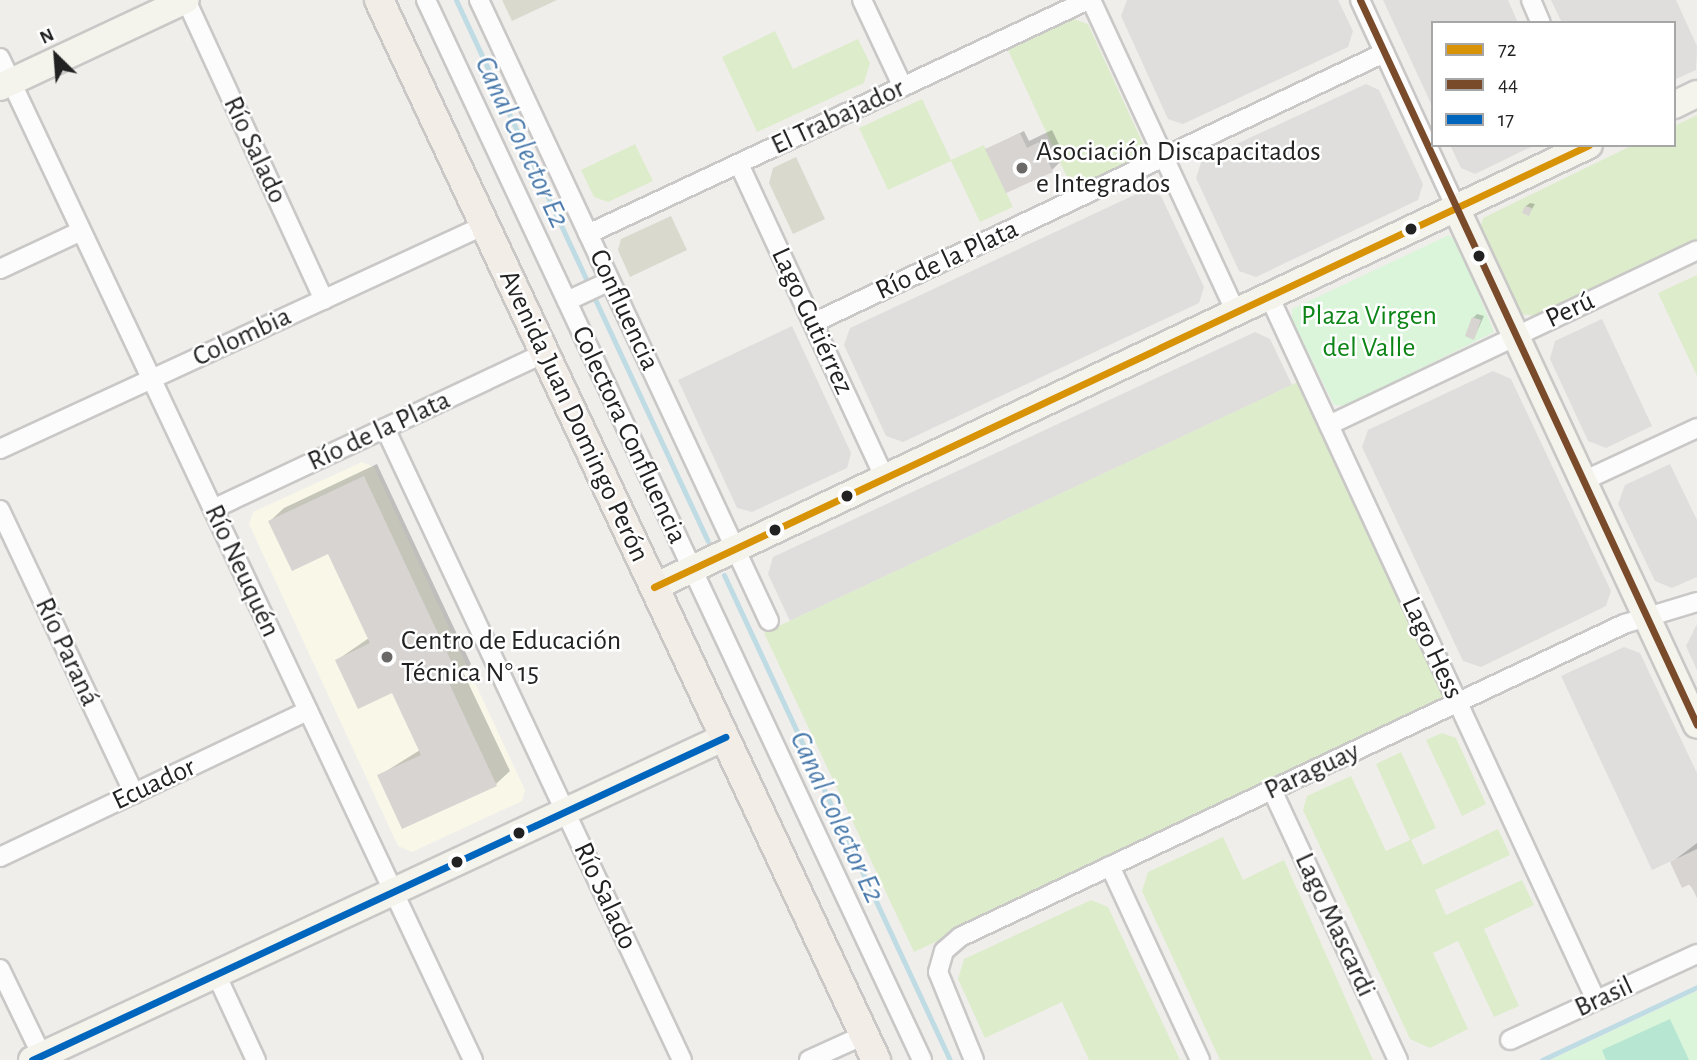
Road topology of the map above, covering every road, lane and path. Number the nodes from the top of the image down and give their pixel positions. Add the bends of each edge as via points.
1 (186, 0) edge
2 (379, 0) edge
3 (426, 0) edge
4 (479, 0) edge
5 (862, 0) edge
6 (1089, 0) edge
7 (1360, 0) edge
8 (1531, 0) edge
9 (1540, 21) edge
10 (1384, 53) junction
11 (4, 76) edge
12 (903, 86) junction
13 (1697, 94) edge
14 (1676, 104) edge
15 (1585, 147) edge
16 (1164, 157) junction
17 (739, 163) junction
18 (1456, 208) junction
19 (485, 225) junction
20 (81, 231) junction
21 (589, 234) junction
22 (1697, 250) edge
23 (0, 269) edge
24 (610, 281) junction
25 (1269, 296) junction
26 (324, 300) junction
27 (567, 301) junction
28 (1237, 312) junction
29 (813, 323) junction
30 (1516, 336) junction
31 (545, 354) junction
32 (152, 379) junction
33 (1329, 425) junction
34 (385, 428) junction
35 (1697, 428) edge
36 (0, 449) edge
37 (885, 478) junction
38 (1583, 481) junction
39 (213, 509) junction
40 (0, 510) edge
41 (736, 548) junction
42 (692, 569) junction
43 (654, 587) junction
44 (1697, 602) edge
45 (1647, 619) junction
46 (769, 621) dead end
47 (1458, 703) junction
48 (308, 711) junction
49 (1697, 725) edge
50 (724, 737) junction
51 (1272, 790) junction
52 (134, 794) junction
53 (566, 812) junction
54 (0, 857) edge
55 (1110, 866) junction
56 (394, 891) junction
57 (1697, 954) edge
58 (0, 969) edge
59 (216, 974) junction
60 (1595, 1000) junction
61 (864, 1035) junction
62 (1510, 1040) dead end
63 (39, 1059) edge
64 (256, 1060) edge
65 (473, 1060) edge
66 (682, 1060) edge
67 (809, 1060) edge
68 (876, 1060) edge
69 (922, 1060) edge
70 (974, 1060) edge
71 (1200, 1060) edge
72 (1398, 1060) edge

1 - 11 street
1 - 26 street, Río Salado
2 - 19 main road, Avenida Juan Domingo Perón
3 - 27 street, Colectora Confluencia
4 - 21 street, Confluencia
5 - 12 street
6 - 12 street, El Trabajador
6 - 16 street
7 - 10 street
8 - 9 street
10 - 16 street, Río de la Plata
10 - 18 street
11 - 20 street, Río Neuquén
12 - 17 street, El Trabajador
13 - 14 street
15 - 18 street
16 - 28 street
16 - 29 street, Río de la Plata
17 - 21 street, El Trabajador
17 - 29 street, Lago Gutiérrez
18 - 25 street
18 - 30 street
19 - 26 street, Colombia
19 - 31 main road, Avenida Juan Domingo Perón
20 - 23 street
20 - 32 street, Río Neuquén
21 - 24 street, Confluencia
22 - 30 street, Perú
24 - 27 street
24 - 41 street, Confluencia
25 - 28 street
25 - 33 street, Lago Hess
26 - 32 street, Colombia
27 - 42 street, Colectora Confluencia
28 - 37 street
29 - 37 street, Lago Gutiérrez
30 - 33 street, Perú
30 - 38 street
31 - 34 street, Río de la Plata
31 - 43 main road, Avenida Juan Domingo Perón
32 - 36 street, Colombia
32 - 39 street, Río Neuquén
33 - 47 street, Lago Hess
34 - 39 street, Río de la Plata
34 - 53 street, Río Salado
35 - 38 street
37 - 41 street
38 - 45 street
39 - 48 street, Río Neuquén
40 - 52 street, Río Paraná
41 - 42 street
41 - 46 street, Confluencia
42 - 43 street
42 - 69 street, Colectora Confluencia
43 - 50 main road, Avenida Juan Domingo Perón
44 - 45 street, Paraguay
45 - 47 street, Paraguay
45 - 49 street
47 - 51 street, Paraguay
47 - 60 street, Lago Hess
48 - 52 street, Ecuador
48 - 56 street, Río Neuquén
50 - 53 street
50 - 61 main road, Avenida Juan Domingo Perón
51 - 55 street, Paraguay
51 - 72 street, Lago Mascardi
52 - 54 street, Ecuador
53 - 56 street
53 - 66 street, Río Salado
55 - 70 street, Paraguay via 960,937 939,961 939,982
55 - 71 street
56 - 59 street
56 - 65 street, Río Neuquén
57 - 60 street, Brasil
58 - 63 street
59 - 63 street
59 - 64 street
60 - 62 street, Brasil
61 - 67 street
61 - 68 main road, Avenida Juan Domingo Perón

